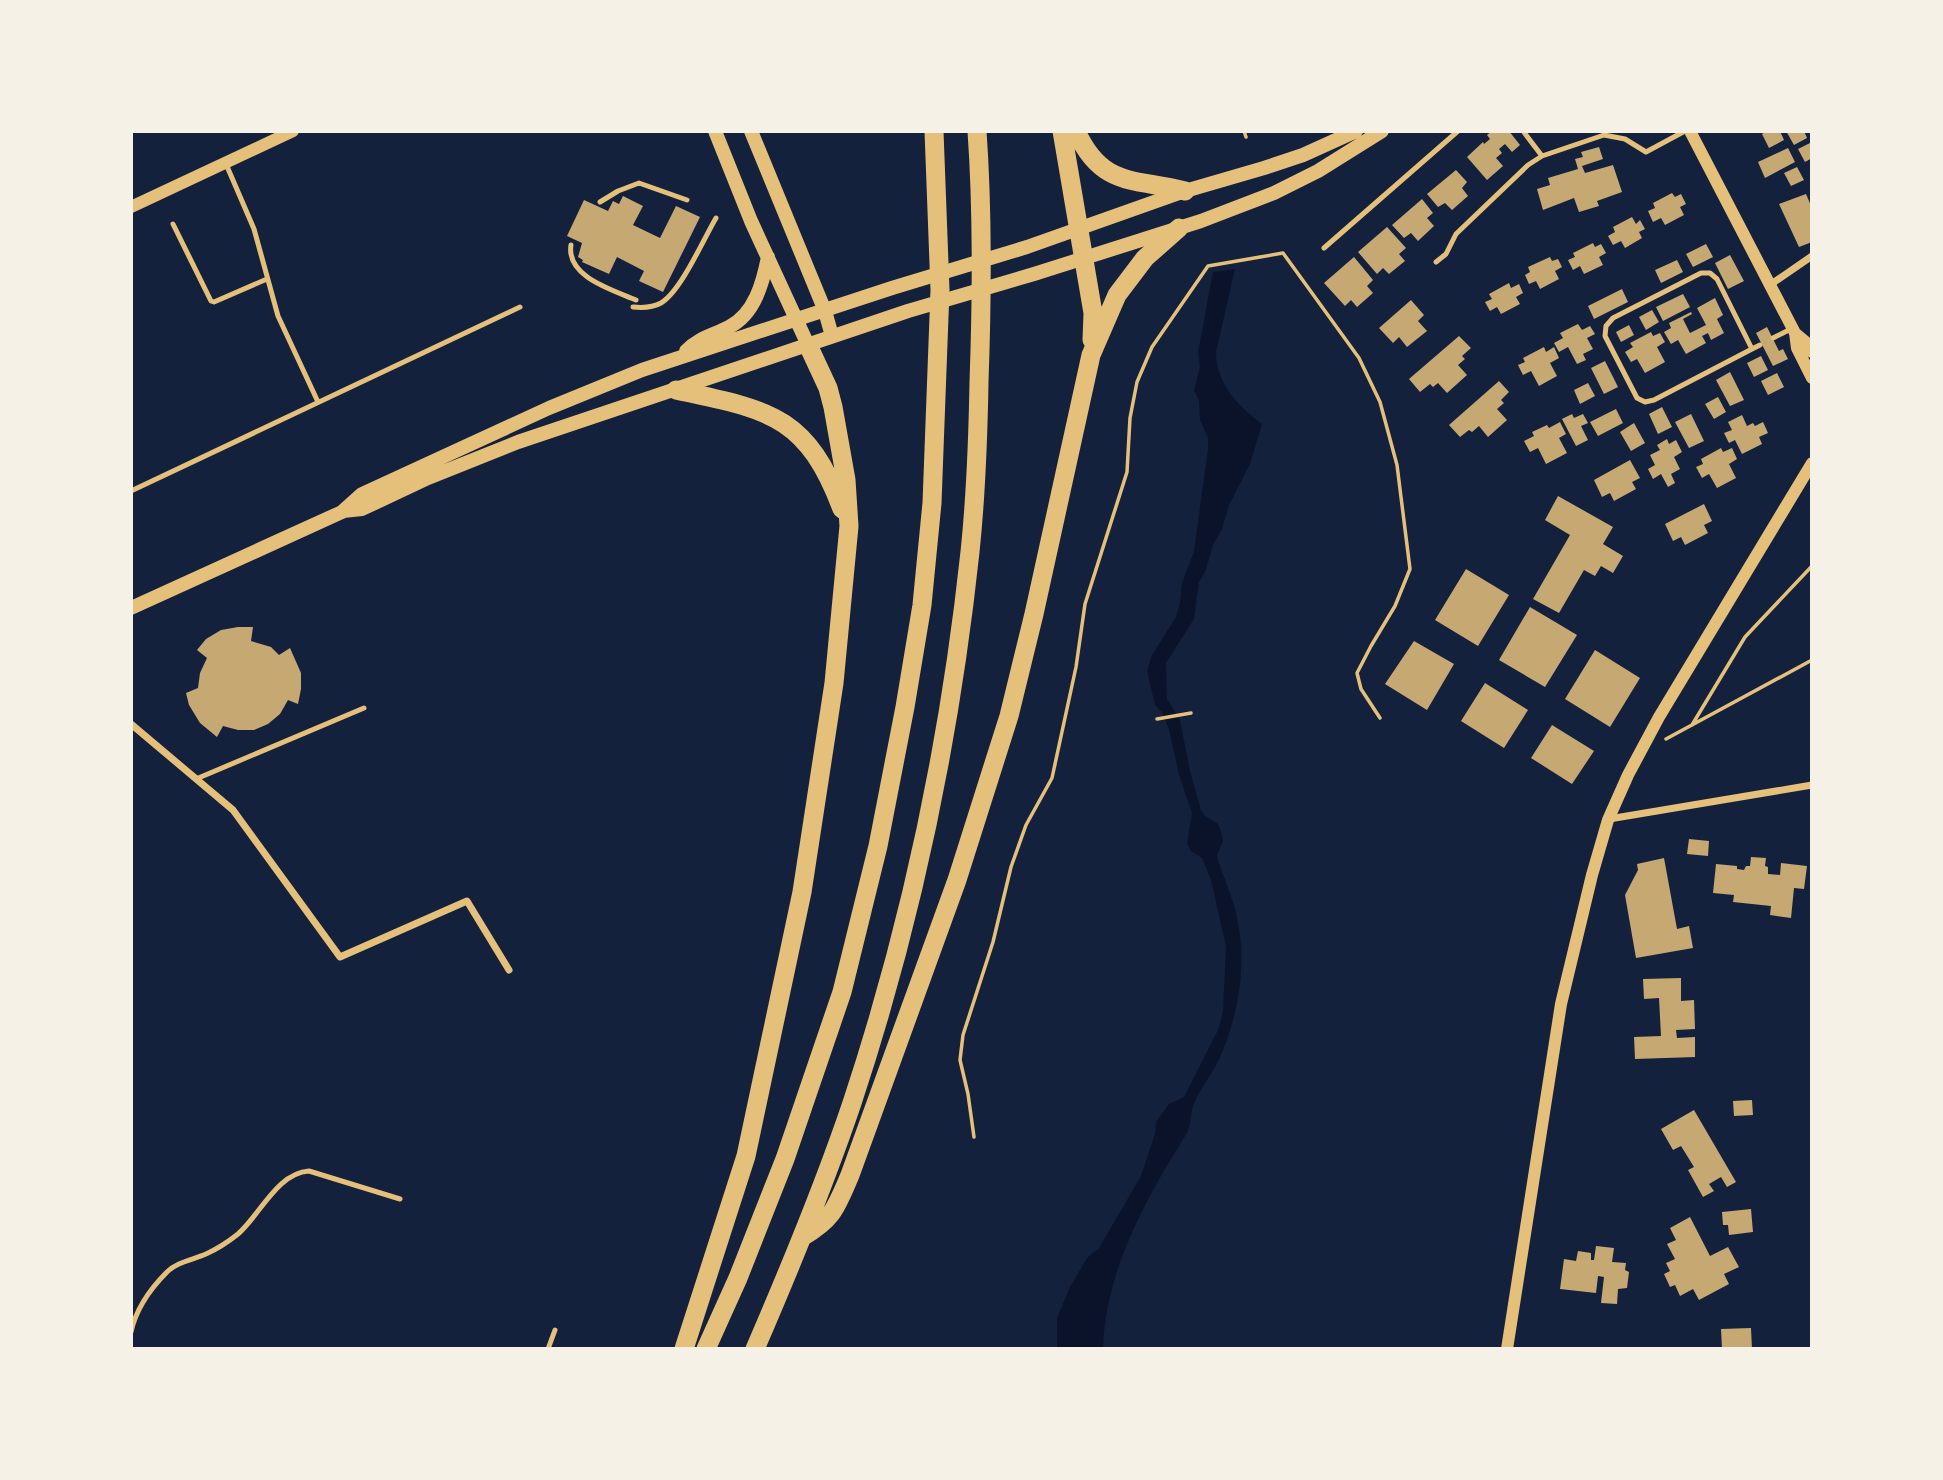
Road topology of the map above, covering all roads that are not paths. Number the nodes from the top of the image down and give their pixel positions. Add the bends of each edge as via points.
1 (715, 131) edge
2 (751, 131) edge
3 (934, 131) edge
4 (977, 131) edge
5 (1062, 131) edge
6 (1076, 131) edge
7 (1356, 131) edge
8 (1382, 131) edge
9 (1458, 131) edge
10 (1523, 131) edge
11 (1685, 131) edge
12 (1690, 131) edge
13 (290, 132) edge
14 (1542, 156) junction
15 (226, 163) junction
16 (1189, 190) junction
17 (687, 200) dead end
18 (600, 202) dead end
19 (131, 207) edge
20 (716, 218) dead end
21 (173, 224) dead end
22 (1078, 228) junction
23 (1179, 228) junction
24 (571, 245) dead end
25 (1324, 248) dead end
26 (1812, 256) edge
27 (768, 257) junction
28 (1083, 259) junction
29 (1436, 262) dead end
30 (267, 279) junction
31 (1770, 285) junction
32 (636, 300) dead end
33 (520, 307) dead end
34 (633, 307) dead end
35 (825, 311) junction
36 (796, 320) junction
37 (1794, 330) junction
38 (832, 336) junction
39 (1773, 338) dead end
40 (808, 345) junction
41 (1760, 345) dead end
42 (1752, 349) junction
43 (1812, 352) edge
44 (1091, 355) junction
45 (680, 357) junction
46 (1812, 377) edge
47 (676, 390) junction
48 (318, 402) junction
49 (1812, 463) edge
50 (131, 491) edge
51 (342, 512) junction
52 (849, 526) junction
53 (131, 608) edge
54 (364, 708) dead end
55 (131, 724) edge
56 (196, 780) junction
57 (1812, 785) edge
58 (1608, 820) junction
59 (509, 970) dead end
60 (400, 1199) dead end
61 (802, 1237) junction
62 (555, 1330) dead end
63 (131, 1332) edge
64 (548, 1349) edge
65 (684, 1349) edge
66 (706, 1349) edge
67 (755, 1349) edge
68 (1507, 1349) edge

1 - 27 main road
2 - 35 main road
3 - 66 highway via 940,290 932,503 905,707 878,846 842,992 785,1159
4 - 61 highway via 982,290 977,445 970,551 945,732 884,999
5 - 22 highway
6 - 16 highway via 1091,158 1115,176
7 - 16 main road via 1303,155
8 - 23 main road via 1274,193
9 - 25 lane
10 - 14 lane
11 - 14 lane via 1646,152 1625,139 1604,135
12 - 31 street
13 - 15 street
14 - 29 lane via 1456,234
15 - 19 street
15 - 30 lane via 254,229
16 - 22 main road
17 - 18 lane via 639,183
20 - 34 lane via 674,292 658,304
21 - 30 lane via 211,301
22 - 28 highway
22 - 35 main road
23 - 28 main road
23 - 44 highway via 1145,258 1117,295
24 - 32 lane via 571,256 580,271
26 - 31 street
27 - 36 main road
27 - 45 main road via 756,296 739,321 692,344
28 - 38 main road
28 - 44 highway via 1093,313
30 - 48 lane via 278,316
31 - 37 street
33 - 48 lane
35 - 36 main road
35 - 38 main road
36 - 40 main road
36 - 45 main road
37 - 39 lane
37 - 43 street
37 - 46 street via 1797,348
38 - 40 main road
40 - 47 main road
40 - 52 highway via 833,407
41 - 42 lane
42 - 42 lane via 1645,402 1637,398 1605,336 1606,326 1612,318 1701,273 1710,273
44 - 61 highway via 1009,716 957,880 836,1207 825,1223
45 - 51 main road via 484,437 362,495
47 - 51 main road via 518,442 362,509
47 - 52 highway via 760,410 781,420 816,454
48 - 50 lane
49 - 58 street via 1659,717
51 - 53 main road
52 - 65 highway via 820,783 781,997 746,1156
54 - 56 lane
55 - 56 street
56 - 59 street via 233,810 340,957 467,901
57 - 58 street
58 - 68 street via 1561,1004
60 - 63 lane via 309,1171 291,1176 221,1247 169,1270 143,1301
61 - 67 highway
62 - 64 lane

